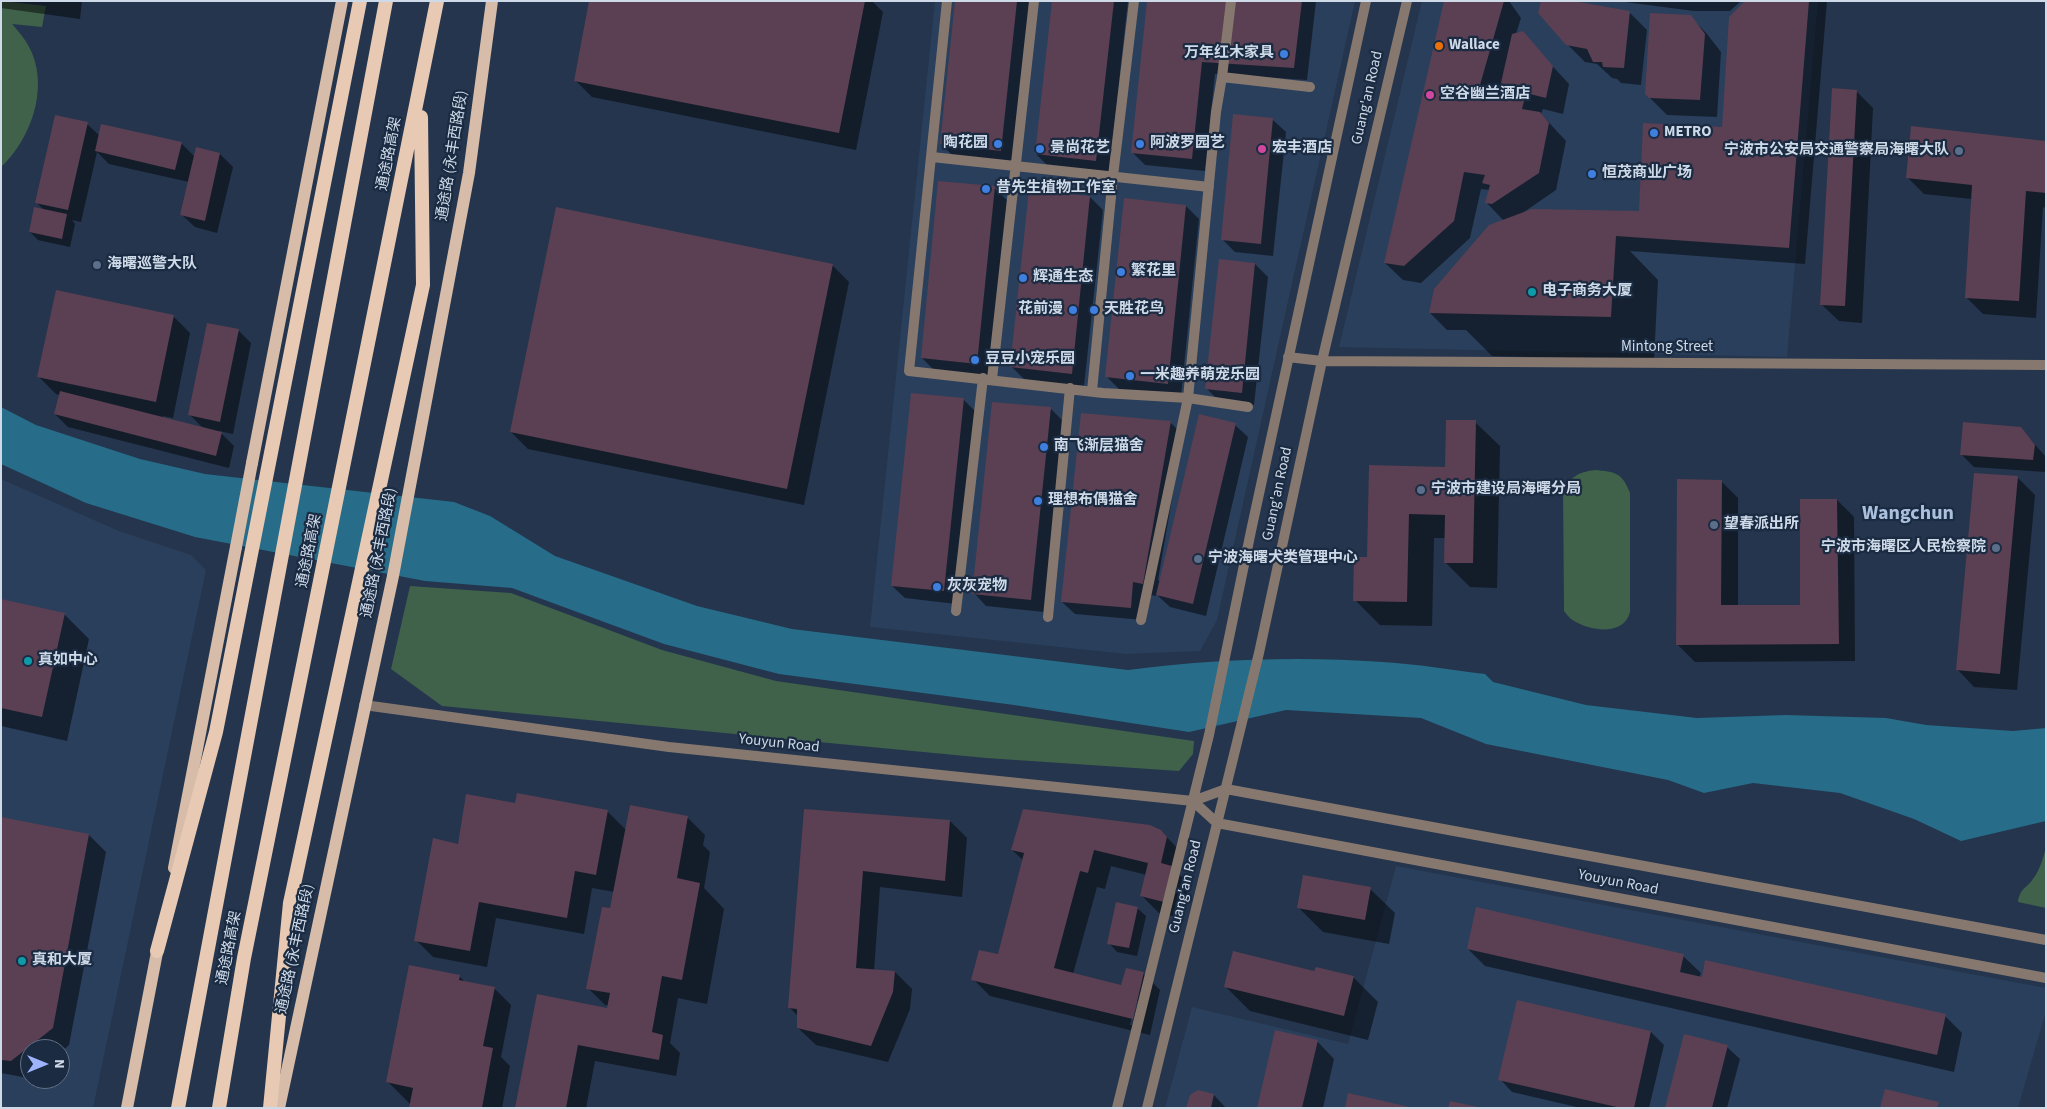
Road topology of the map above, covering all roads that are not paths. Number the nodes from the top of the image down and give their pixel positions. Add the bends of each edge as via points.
1 (342, 1) edge
2 (360, 1) edge
3 (386, 1) edge
4 (437, 1) edge
5 (492, 1) edge
6 (946, 1) edge
7 (1034, 1) edge
8 (1134, 1) edge
9 (1231, 1) edge
10 (1366, 1) edge
11 (1406, 1) edge
12 (1222, 77) junction
13 (1310, 88) dead end
14 (420, 89) junction
15 (932, 157) junction
16 (1016, 166) junction
17 (1113, 176) junction
18 (1209, 187) junction
19 (1288, 357) junction
20 (1322, 361) junction
21 (2046, 365) edge
22 (988, 378) junction
23 (1070, 388) junction
24 (1092, 391) junction
25 (1188, 398) junction
26 (1248, 407) dead end
27 (956, 611) dead end
28 (1048, 617) dead end
29 (1141, 620) dead end
30 (364, 705) junction
31 (1226, 788) junction
32 (1193, 801) junction
33 (1217, 823) junction
34 (2046, 940) edge
35 (157, 951) junction
36 (2046, 978) edge
37 (127, 1108) edge
38 (178, 1108) edge
39 (219, 1108) edge
40 (270, 1108) edge
41 (279, 1108) edge
42 (1117, 1108) edge
43 (1147, 1108) edge

1 - 35 main road, bridge
2 - 35 highway via 216,732
3 - 38 highway, 通途路高架, bridge
4 - 14 highway, 通途路高架
5 - 30 main road, 通途路 (永丰西路段) via 469,173 393,576
6 - 15 street
7 - 16 street
8 - 17 street
9 - 12 street
10 - 19 street, Guang'an Road
11 - 20 street, Guang'an Road
12 - 13 street
12 - 18 street
14 - 39 highway, 通途路高架 via 246,948
14 - 40 highway via 423,286 290,903
15 - 16 street
15 - 22 street via 909,371
16 - 17 street
16 - 22 street
17 - 18 street
17 - 24 street
18 - 25 street
19 - 20 street, Mintong Street
19 - 32 street, Guang'an Road
20 - 21 street, Mintong Street
20 - 31 street, Guang'an Road via 1259,653
22 - 23 street
22 - 27 street
23 - 24 street
23 - 28 street
24 - 25 street
25 - 26 street
25 - 29 street
30 - 32 street, Youyun Road via 669,747
30 - 41 main road, 通途路 (永丰西路段)
31 - 32 street, Youyun Road
31 - 33 street, Guang'an Road
31 - 34 street, Youyun Road
32 - 33 street
32 - 42 street, Guang'an Road
33 - 36 street, Youyun Road
33 - 43 street, Guang'an Road
35 - 37 main road

